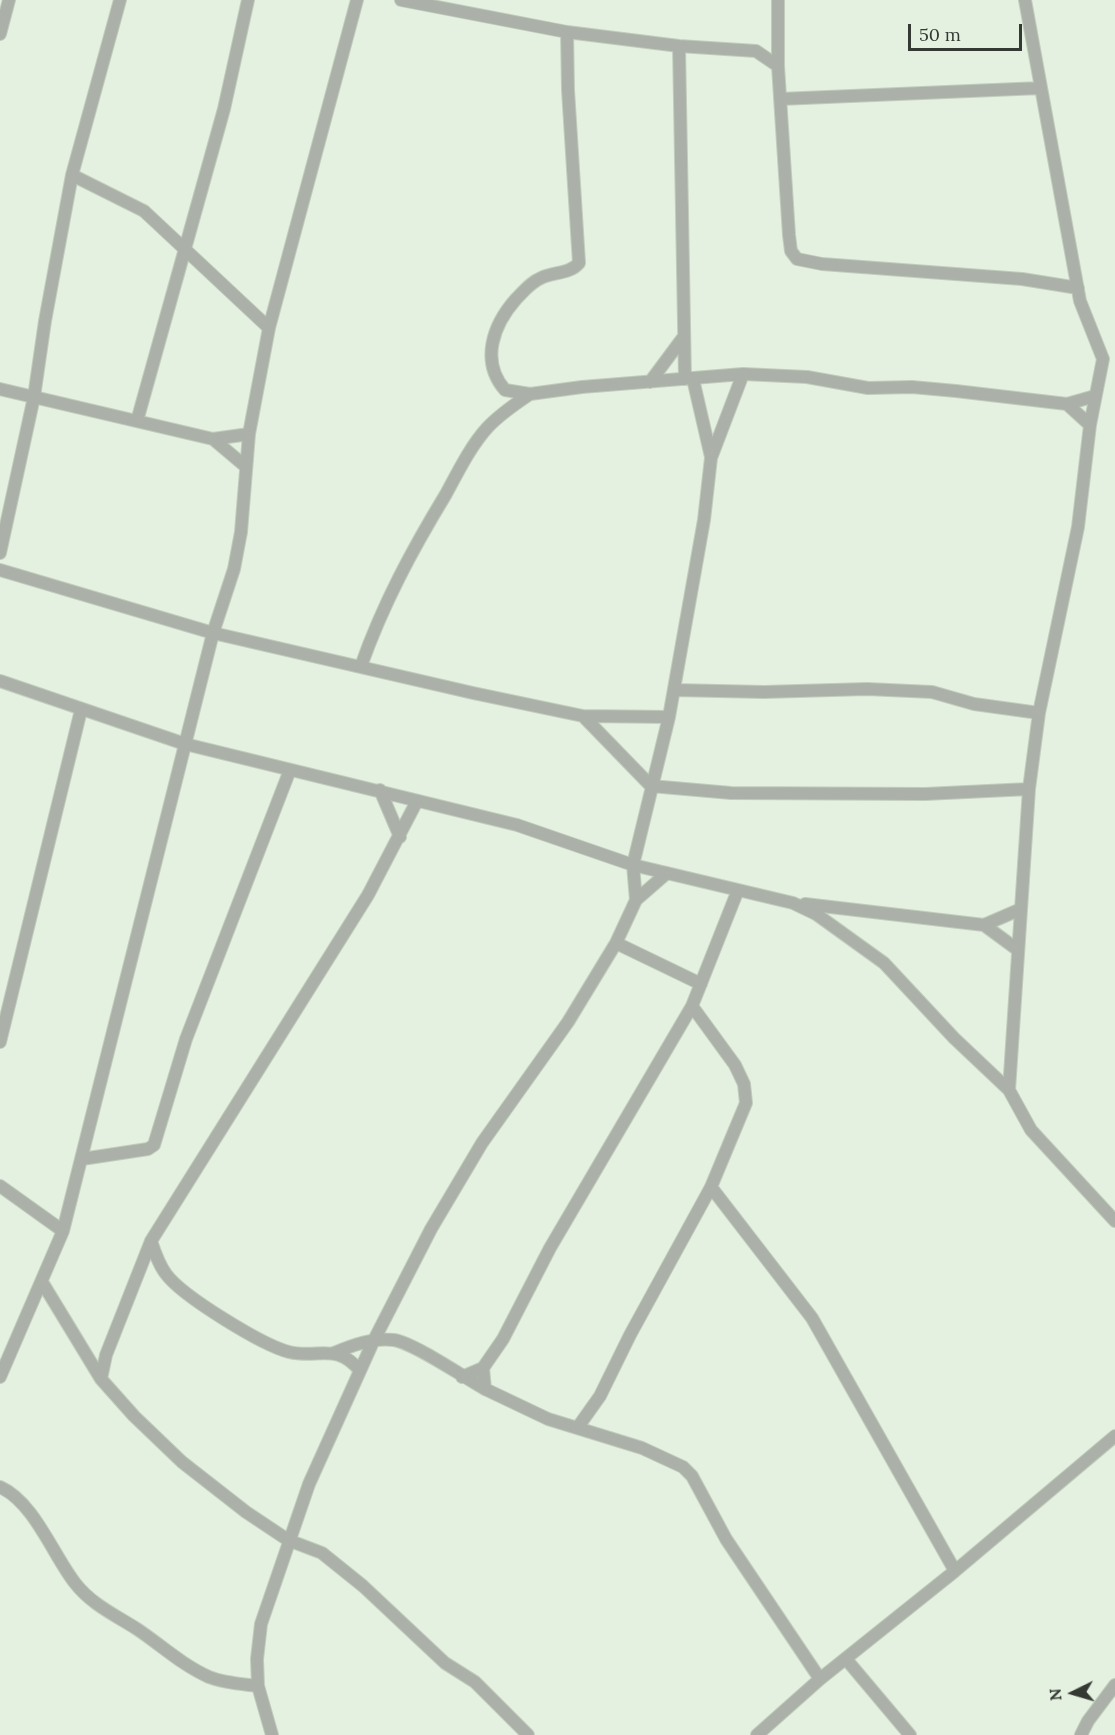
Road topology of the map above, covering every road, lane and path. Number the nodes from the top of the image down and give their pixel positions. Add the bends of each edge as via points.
1 (9, 0) edge
2 (120, 0) edge
3 (249, 0) edge
4 (357, 0) edge
5 (401, 0) edge
6 (778, 0) edge
7 (1025, 0) edge
8 (567, 32) junction
9 (0, 34) edge
10 (778, 40) junction
11 (679, 46) junction
12 (756, 51) junction
13 (778, 66) junction
14 (1041, 88) junction
15 (780, 99) junction
16 (72, 175) junction
17 (186, 248) junction
18 (1078, 288) junction
19 (269, 327) junction
20 (682, 339) junction
21 (743, 374) junction
22 (689, 379) junction
23 (650, 382) junction
24 (0, 389) edge
25 (530, 394) junction
26 (1095, 396) junction
27 (34, 397) junction
28 (1067, 404) junction
29 (137, 421) junction
30 (1090, 425) junction
31 (249, 434) junction
32 (213, 439) junction
33 (711, 458) junction
34 (245, 466) junction
35 (0, 553) edge
36 (0, 570) edge
37 (213, 633) junction
38 (361, 666) junction
39 (0, 681) edge
40 (674, 690) junction
41 (81, 710) junction
42 (1039, 713) junction
43 (583, 717) junction
44 (669, 717) junction
45 (185, 744) junction
46 (290, 770) junction
47 (651, 786) junction
48 (1029, 789) junction
49 (380, 790) junction
50 (417, 801) junction
51 (400, 837) junction
52 (633, 865) junction
53 (667, 873) junction
54 (738, 890) junction
55 (636, 900) junction
56 (793, 903) junction
57 (1021, 909) junction
58 (984, 925) junction
59 (616, 943) junction
60 (1018, 950) junction
61 (701, 984) junction
62 (692, 1006) junction
63 (0, 1042) edge
64 (1009, 1090) junction
65 (82, 1160) junction
66 (0, 1186) edge
67 (711, 1188) junction
68 (1115, 1221) edge
69 (63, 1231) junction
70 (151, 1241) junction
71 (42, 1282) junction
72 (373, 1341) junction
73 (13, 1351) junction
74 (0, 1353) edge
75 (334, 1353) junction
76 (106, 1355) junction
77 (88, 1358) junction
78 (483, 1368) junction
79 (360, 1371) junction
80 (0, 1377) edge
81 (462, 1377) junction
82 (101, 1379) junction
83 (485, 1389) junction
84 (578, 1427) junction
85 (1115, 1436) edge
86 (0, 1487) edge
87 (288, 1540) junction
88 (955, 1571) junction
89 (846, 1659) junction
90 (820, 1679) junction
91 (1115, 1685) edge
92 (258, 1686) junction
93 (272, 1735) edge
94 (528, 1735) edge
95 (757, 1735) edge
96 (910, 1735) edge
97 (1081, 1735) edge

1 - 9 street
2 - 16 street
3 - 17 street
4 - 19 street
5 - 8 street
6 - 10 street
7 - 14 street
8 - 11 street
8 - 25 street via 579,263 574,269 541,277 530,284 502,316 492,344 492,368 498,382 505,390
10 - 12 street
10 - 13 street
11 - 12 street
11 - 20 street
12 - 13 street
13 - 15 street
14 - 15 street
14 - 18 street
15 - 18 street via 789,235 791,251 798,259 1022,279
16 - 17 street via 144,211
16 - 27 street
17 - 19 street
17 - 29 street
18 - 26 street via 1102,359
19 - 31 street
20 - 22 street
20 - 23 street
21 - 22 street
21 - 28 street
21 - 33 street
22 - 23 street
22 - 33 street
23 - 25 street
24 - 27 street
25 - 38 street via 487,429 467,457 394,584
26 - 28 street
26 - 30 street
27 - 29 street
27 - 35 street
28 - 30 street
29 - 32 street
30 - 42 street via 1078,527
31 - 32 street
31 - 34 street
32 - 34 street
33 - 40 street
34 - 37 street via 241,532 234,569
36 - 37 street
37 - 38 street
37 - 45 street
38 - 43 street
39 - 41 street
40 - 42 street via 932,692 974,704
40 - 44 street
41 - 45 street
41 - 63 street
42 - 48 street
43 - 44 street
43 - 47 street
44 - 47 street
45 - 46 street
45 - 65 street
46 - 49 street
46 - 65 street via 186,1039 154,1145
47 - 48 street via 731,793 925,794
47 - 52 street
48 - 57 street
49 - 50 street
49 - 51 street
50 - 51 street
50 - 52 street via 517,825
51 - 70 street via 368,895
52 - 53 street
52 - 55 street
53 - 54 street
53 - 55 street
54 - 56 street
54 - 61 street
55 - 59 street
56 - 58 street
56 - 64 street via 816,914 884,963
57 - 58 street
57 - 60 street
58 - 60 street
59 - 61 street
59 - 72 street via 568,1022 482,1143 431,1228
60 - 64 street
61 - 62 street
62 - 67 street via 735,1065 744,1084 746,1103
62 - 78 street
64 - 68 street via 1031,1130
65 - 69 street
66 - 69 street
67 - 84 street via 600,1396
67 - 88 street via 812,1318
69 - 71 street
70 - 75 street via 165,1274 178,1288 248,1333 270,1346 296,1354
70 - 76 street
71 - 73 street
71 - 77 street
72 - 75 street
72 - 79 street
72 - 81 street via 393,1340 410,1346
73 - 74 street
73 - 80 street
75 - 79 street
76 - 77 street
76 - 82 street
77 - 82 street
78 - 81 street
78 - 83 street
79 - 87 street
81 - 83 street
82 - 87 street via 182,1462
83 - 84 street via 548,1419
84 - 90 street via 642,1448 683,1467 692,1476 726,1539
85 - 88 street
86 - 92 street via 26,1510 88,1598 210,1677
87 - 92 street via 261,1624
87 - 94 street via 322,1553 445,1663 476,1682
88 - 89 street
89 - 90 street
89 - 96 street
90 - 95 street
91 - 97 street
92 - 93 street

